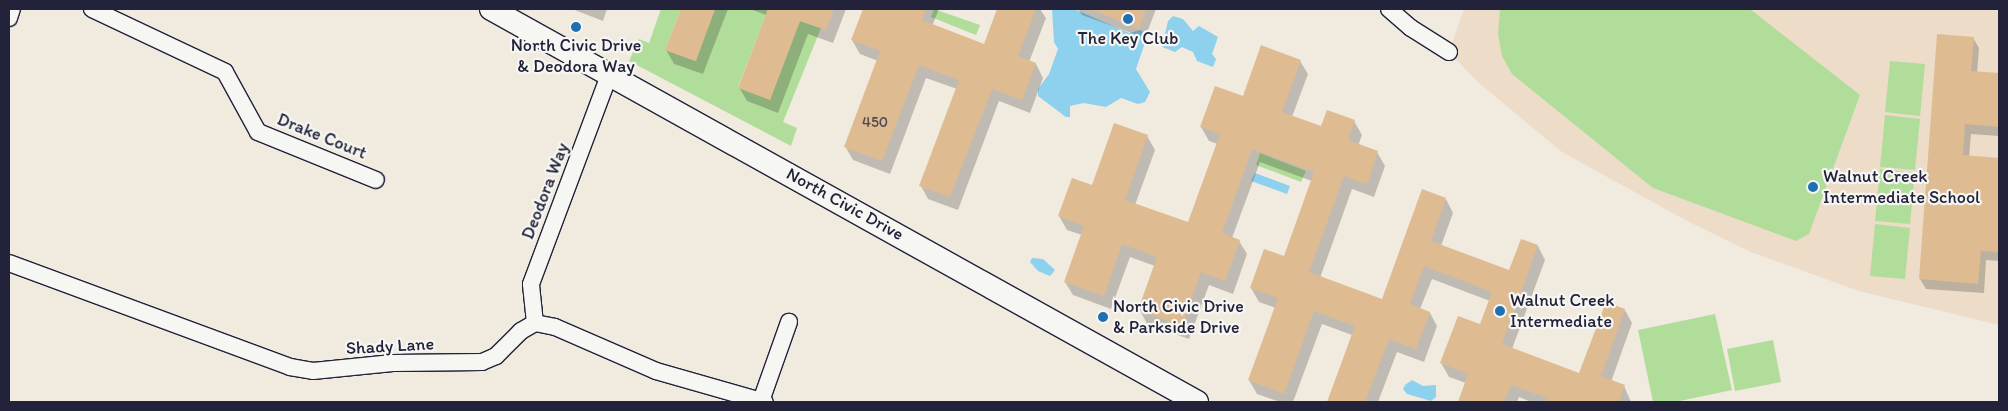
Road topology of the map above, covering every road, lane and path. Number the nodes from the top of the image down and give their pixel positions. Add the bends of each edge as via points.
1 (12, 9) edge
2 (92, 9) edge
3 (491, 9) edge
4 (1389, 9) edge
5 (9, 18) edge
6 (1449, 52) dead end
7 (609, 75) junction
8 (376, 180) dead end
9 (9, 263) edge
10 (789, 322) dead end
11 (535, 323) junction
12 (763, 401) edge
13 (1197, 402) edge

1 - 5 street
2 - 8 street, Drake Court via 224,72 258,132
3 - 7 main road, North Civic Drive
4 - 6 street via 1411,28
7 - 11 street, Deodora Way via 531,284
7 - 13 main road, North Civic Drive
9 - 11 street, Shady Lane via 290,367 313,371 393,363 482,362 496,356 522,330
10 - 12 street
11 - 12 street via 555,327 656,371

